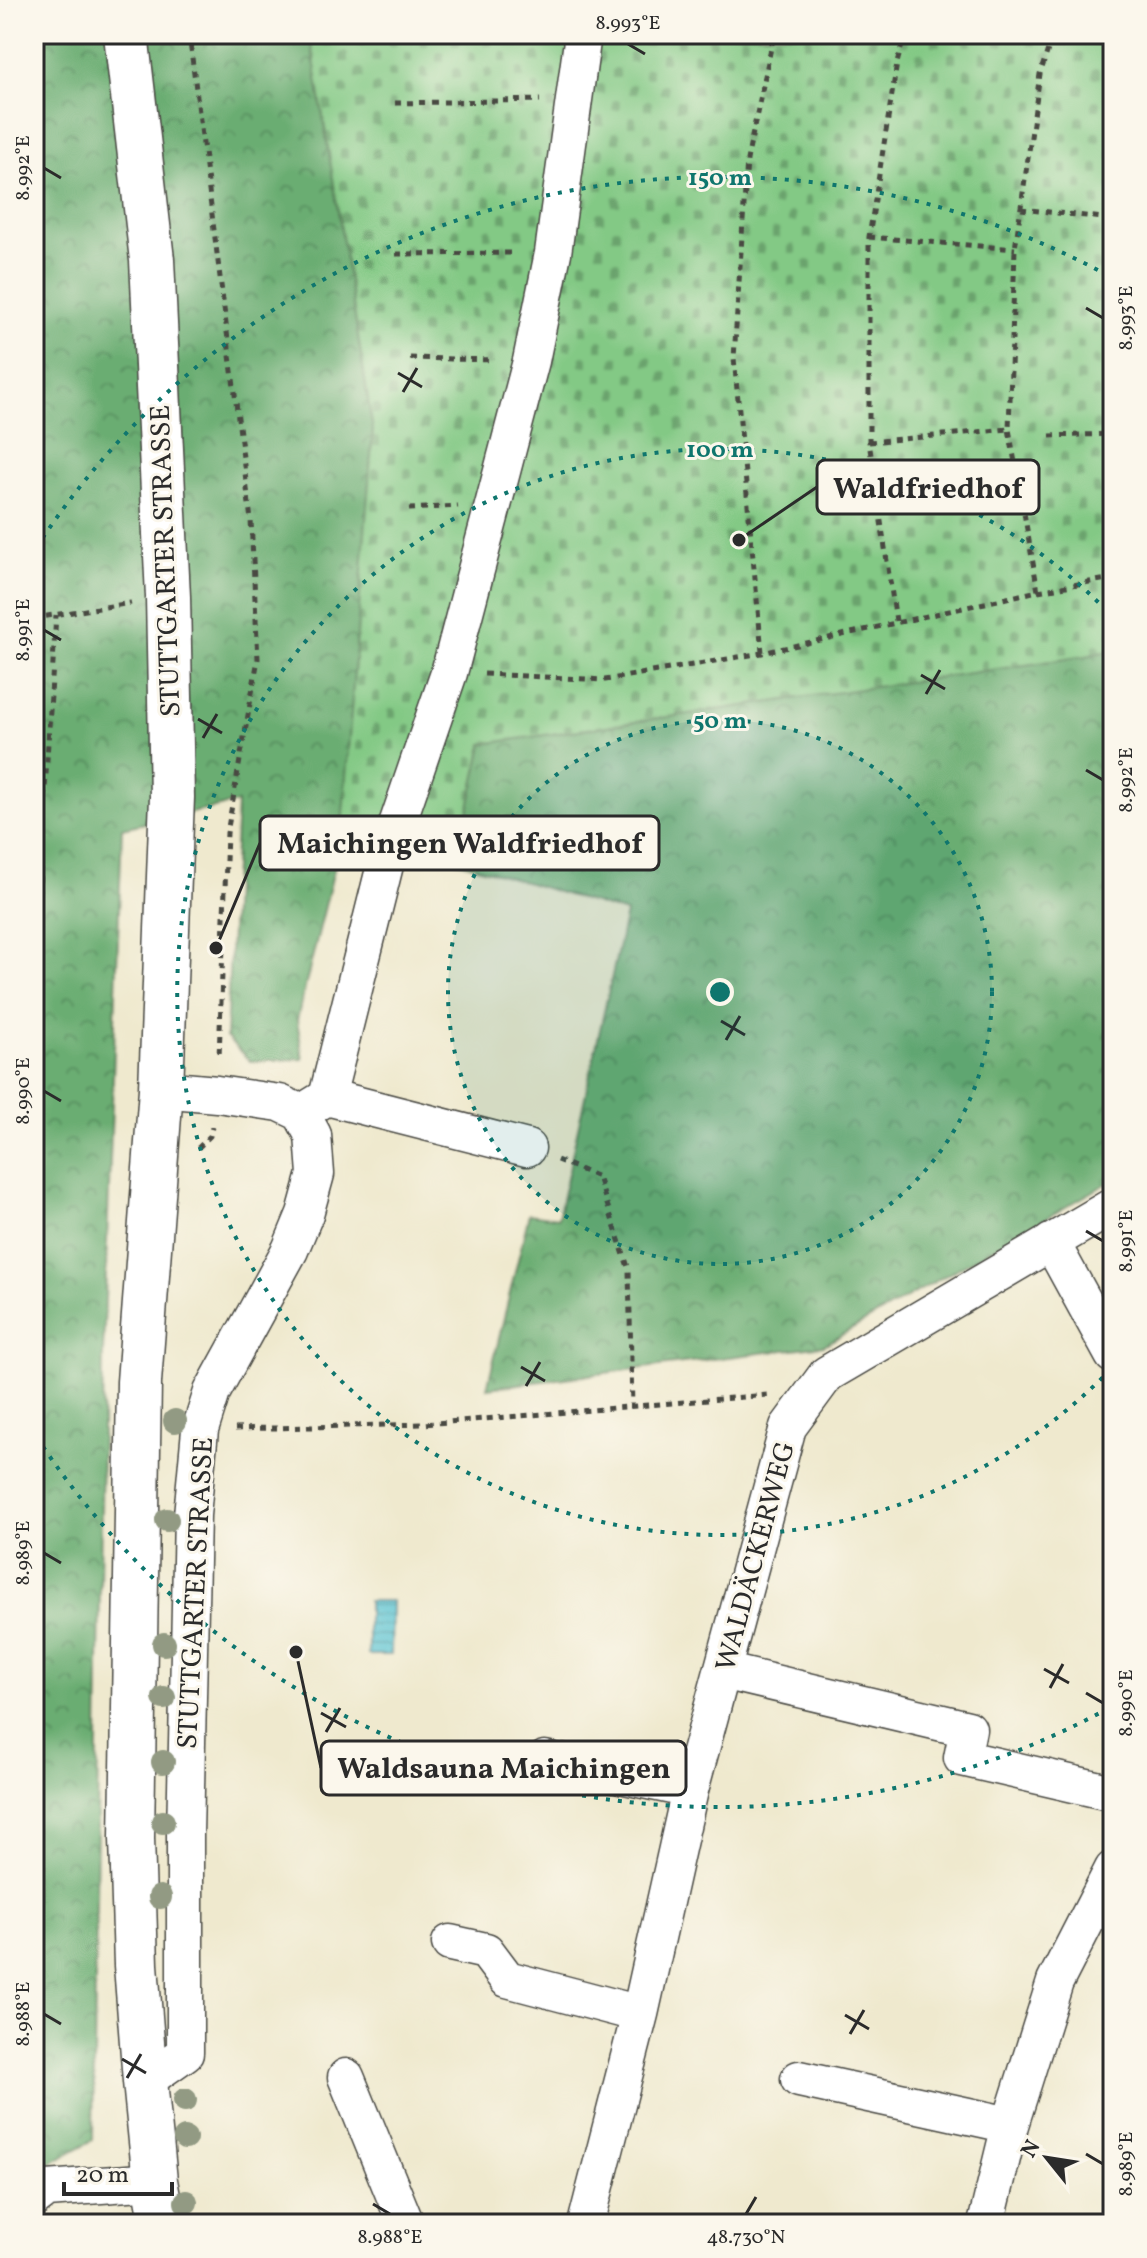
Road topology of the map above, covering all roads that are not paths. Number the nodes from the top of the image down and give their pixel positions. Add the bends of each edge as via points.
1 (126, 34) edge
2 (583, 34) edge
3 (161, 1089) junction
4 (314, 1105) junction
5 (527, 1148) road end
6 (1113, 1206) edge
7 (1051, 1242) junction
8 (1113, 1355) edge
9 (723, 1671) junction
10 (545, 1759) dead end
11 (690, 1790) junction
12 (1113, 1793) edge
13 (1113, 1869) edge
14 (450, 1943) dead end
15 (640, 2014) junction
16 (346, 2077) dead end
17 (799, 2079) dead end
18 (145, 2081) junction
19 (1010, 2125) junction
20 (155, 2181) junction
21 (34, 2199) edge
22 (163, 2224) edge
23 (406, 2224) edge
24 (586, 2224) edge
25 (986, 2224) edge

1 - 3 main road, STUTTGARTER STRASSE via 152,260 168,597 172,797
2 - 4 street via 553,253 531,361 449,673 390,845
3 - 4 street
3 - 18 main road, STUTTGARTER STRASSE via 139,1382 134,1679 132,1838
4 - 5 street
4 - 18 street, STUTTGARTER STRASSE via 316,1174 305,1214 212,1392 200,1430 192,1515 185,2053
6 - 7 street, WALDÄCKERWEG
7 - 8 street
7 - 9 street, WALDÄCKERWEG via 827,1374 804,1403 788,1427 774,1472
9 - 11 street, WALDÄCKERWEG
9 - 12 street via 968,1729 962,1758
10 - 11 street
11 - 15 street, WALDÄCKERWEG
13 - 19 street via 1055,1982
14 - 15 street via 486,1951 507,1979
15 - 24 street, WALDÄCKERWEG
16 - 23 street
17 - 19 street
18 - 20 main road, STUTTGARTER STRASSE
19 - 25 street
20 - 21 street via 47,2189
20 - 22 main road, STUTTGARTER STRASSE

